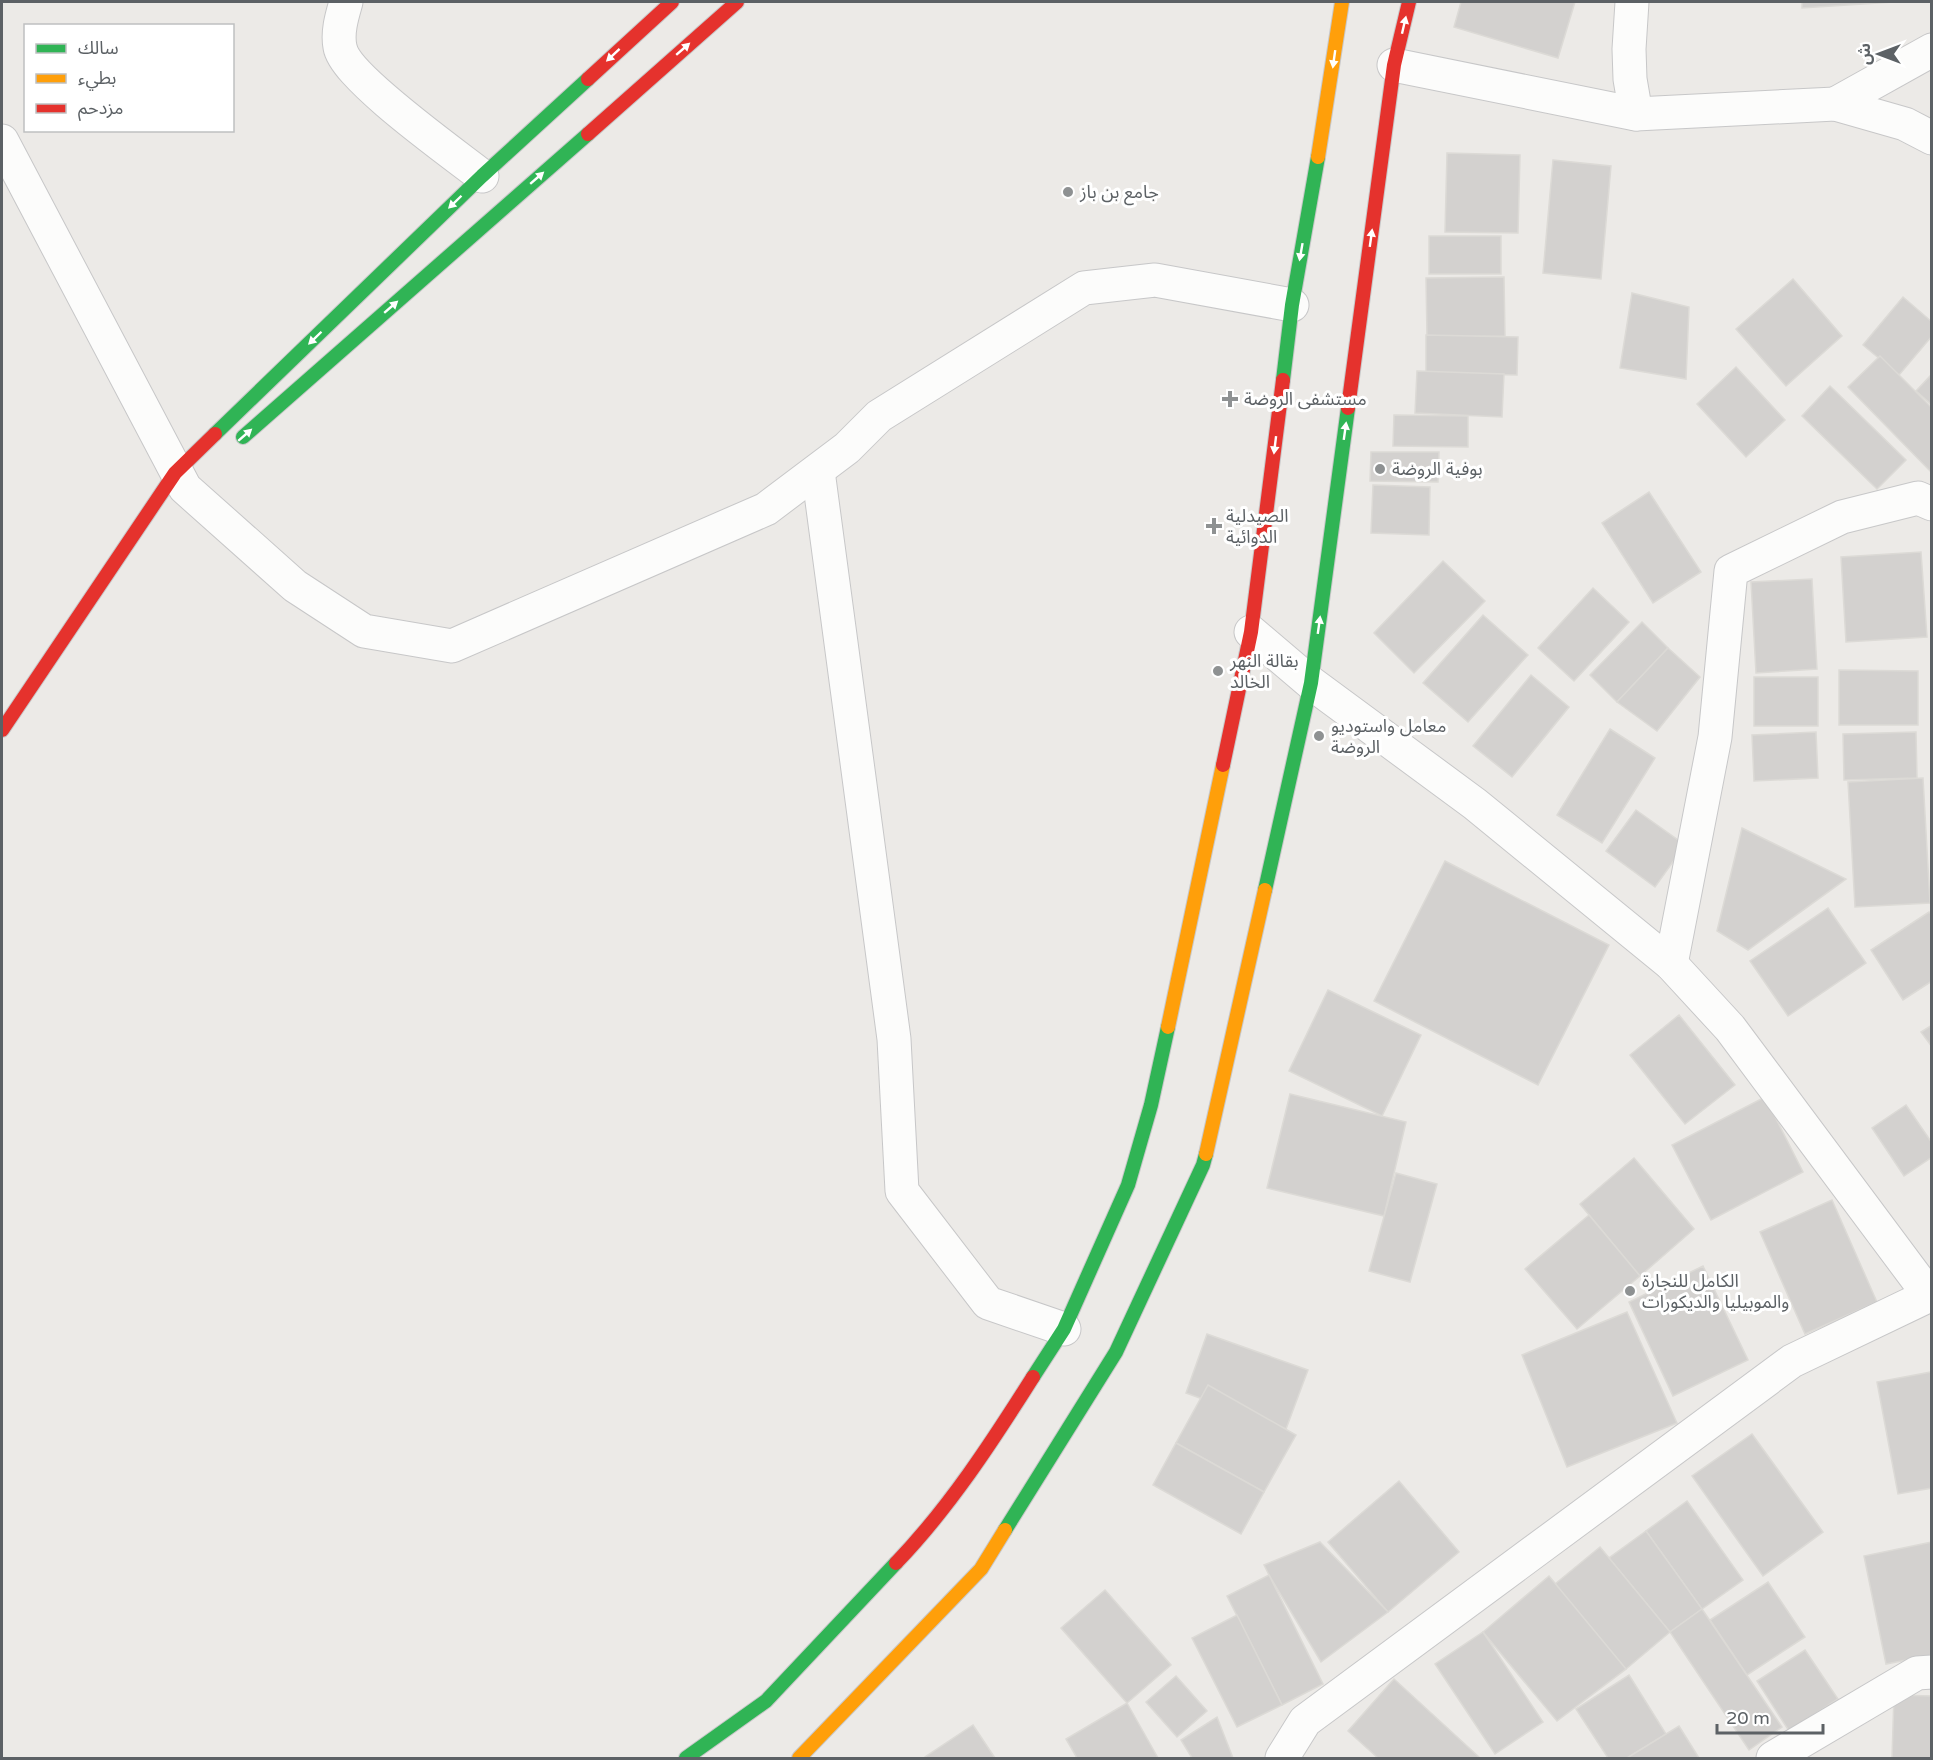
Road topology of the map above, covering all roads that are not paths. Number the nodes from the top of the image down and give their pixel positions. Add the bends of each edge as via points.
1 (346, 2) edge
2 (672, 2) edge
3 (737, 2) edge
4 (1342, 2) edge
5 (1409, 2) edge
6 (1632, 2) edge
7 (1932, 50) edge
8 (1394, 65) junction
9 (1835, 104) junction
10 (1636, 114) junction
11 (1932, 138) edge
12 (2, 141) edge
13 (482, 176) junction
14 (1292, 305) junction
15 (230, 449) dead end
16 (818, 471) junction
17 (185, 480) junction
18 (1932, 504) edge
19 (1251, 632) junction
20 (1311, 683) junction
21 (2, 730) edge
22 (1671, 964) junction
23 (1931, 1295) edge
24 (1064, 1329) junction
25 (1932, 1672) edge
26 (686, 1758) edge
27 (799, 1758) edge
28 (1282, 1758) edge
29 (1773, 1758) edge

1 - 13 street via 340,24 340,49 356,72 374,91
2 -> 13 main road
15 -> 3 main road
4 -> 14 main road
8 -> 5 main road
6 - 10 street via 1630,79
7 - 9 street
8 - 10 street
20 -> 8 main road
9 - 10 street
9 - 11 street via 1905,124
12 - 17 street
13 -> 17 main road
14 - 16 street via 1155,280 1084,288 879,416
14 -> 19 main road
16 - 17 street via 766,509 452,646 364,631 295,586
16 - 24 street via 894,1039 902,1191 988,1303
17 - 21 main road
18 - 22 street via 1918,498 1842,517 1731,571 1715,737
19 - 20 street
19 - 24 main road via 1150,1105 1128,1185
20 - 22 street via 1475,804
20 - 27 main road via 1203,1165 1116,1352 981,1569
22 - 23 street via 1730,1028
23 - 28 street via 1792,1361 1305,1721
24 - 26 main road via 1000,1429 923,1535 766,1701
25 - 29 street via 1917,1673

